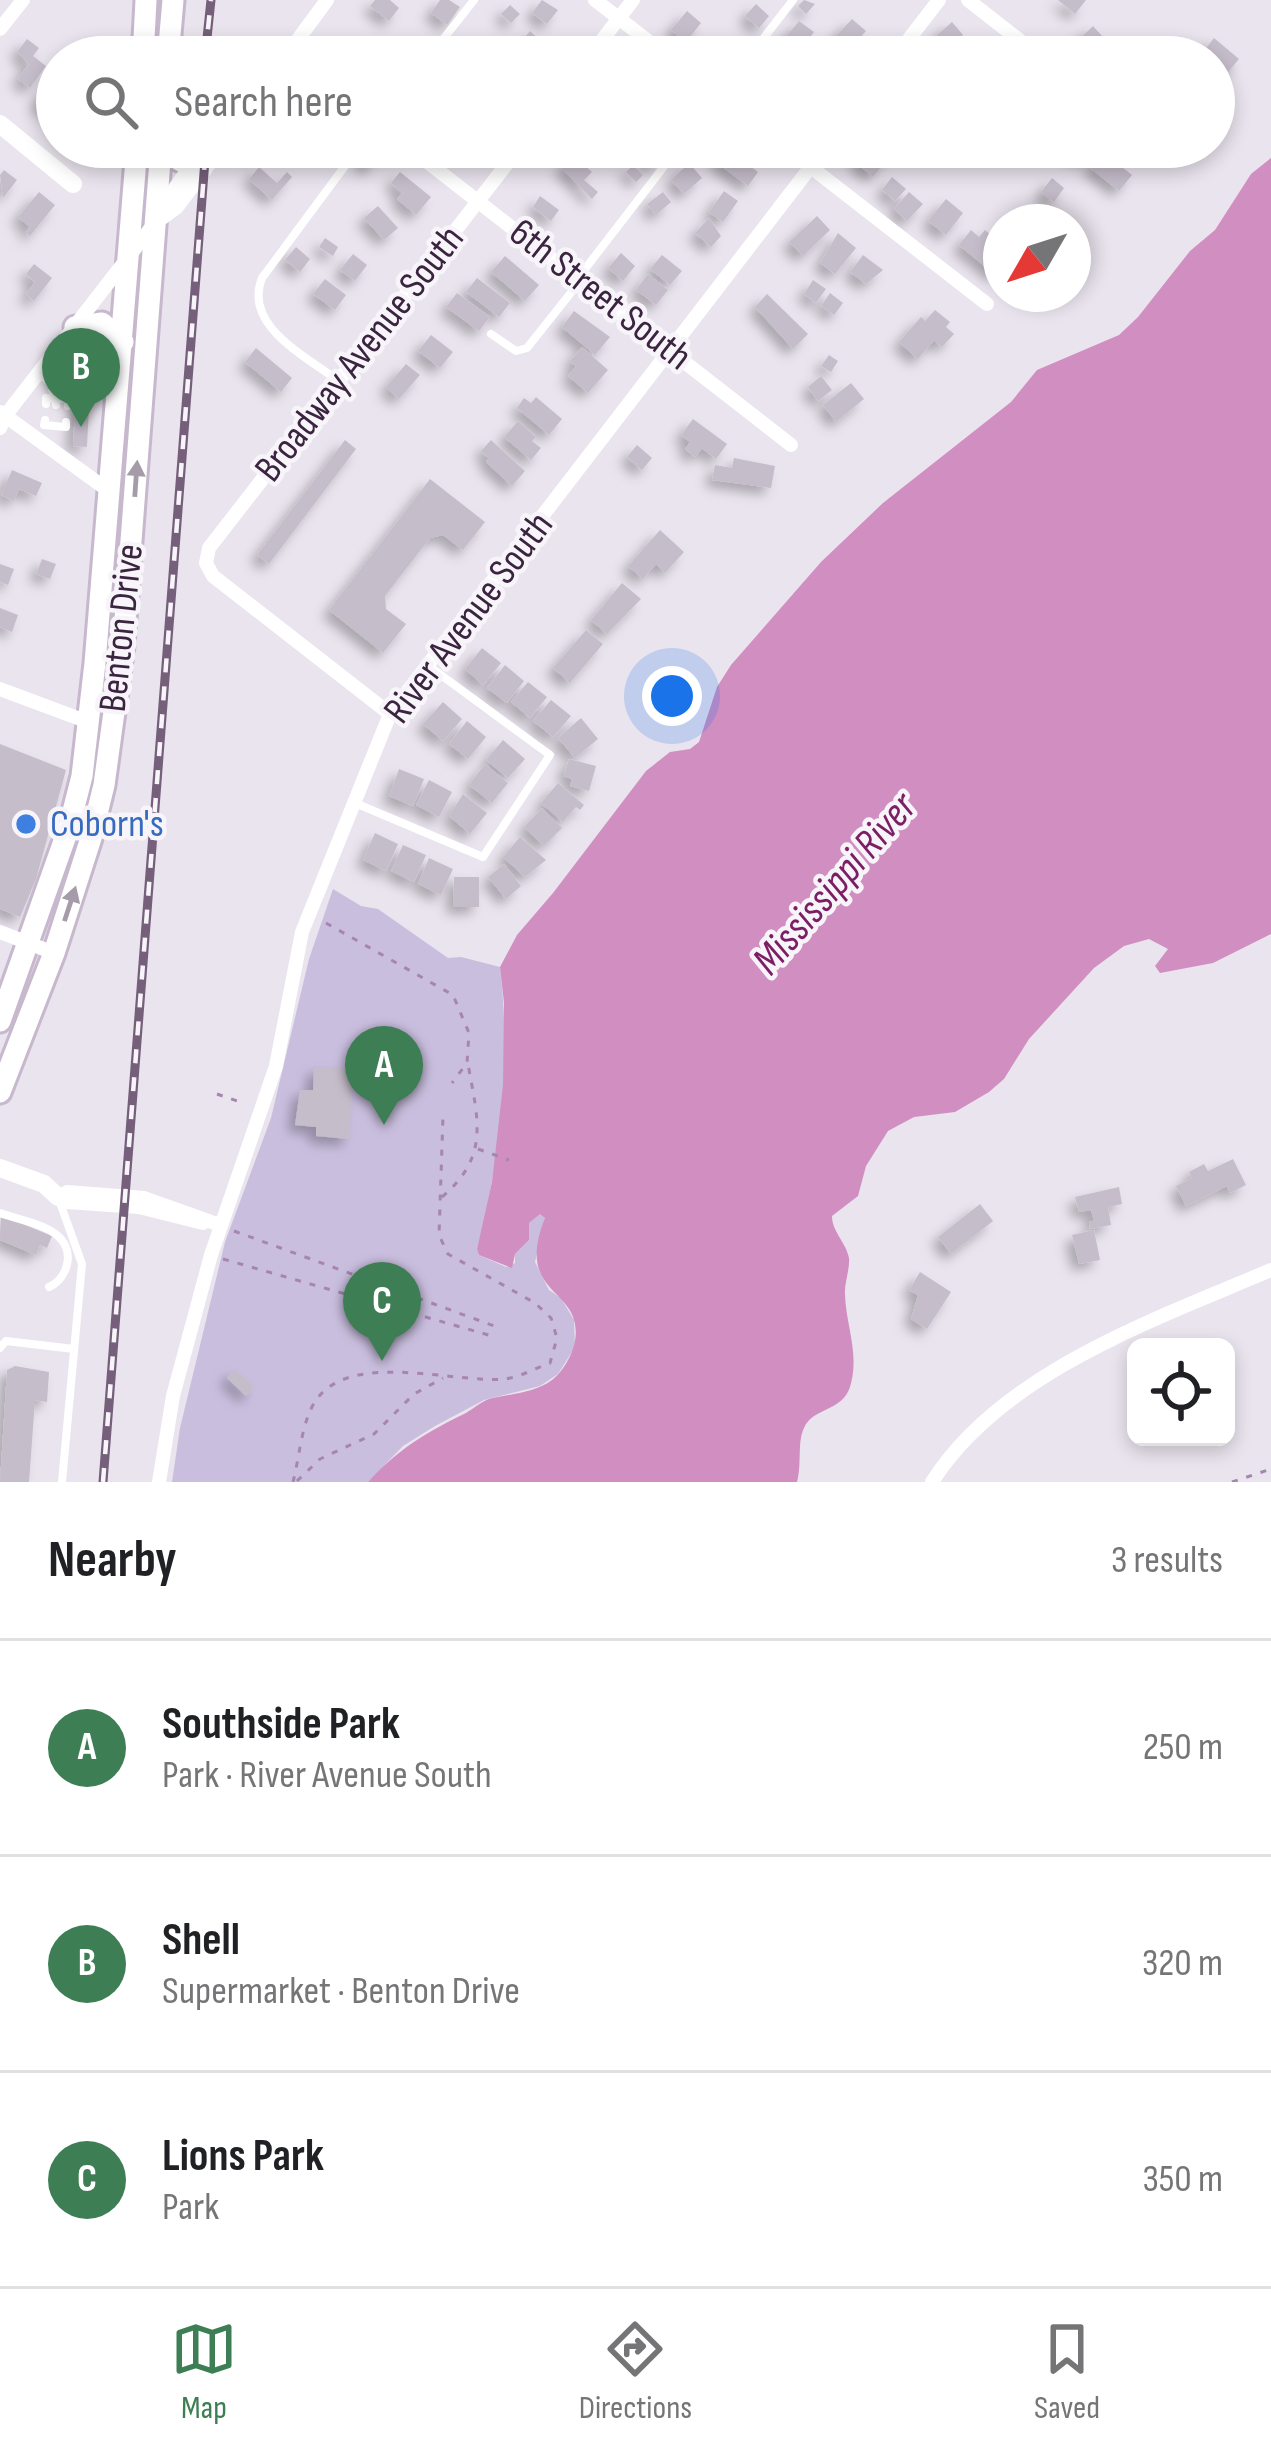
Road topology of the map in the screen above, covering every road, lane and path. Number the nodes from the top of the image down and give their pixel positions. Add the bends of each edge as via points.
1 (23, 0) edge
2 (146, 0) edge
3 (172, 0) edge
4 (327, 0) edge
5 (474, 0) edge
6 (595, 0) edge
7 (633, 0) edge
8 (793, 0) edge
9 (939, 0) edge
10 (968, 0) edge
11 (619, 19) junction
12 (0, 29) edge
13 (143, 36) edge
14 (169, 36) edge
15 (300, 36) edge
16 (446, 36) edge
17 (606, 36) edge
18 (641, 36) edge
19 (765, 36) edge
20 (911, 36) edge
21 (1014, 36) edge
22 (0, 124) edge
23 (36, 154) edge
24 (54, 168) edge
25 (135, 168) edge
26 (158, 168) edge
27 (187, 168) edge
28 (206, 168) edge
29 (343, 168) edge
30 (435, 168) edge
31 (504, 168) edge
32 (663, 168) edge
33 (810, 168) edge
34 (812, 168) edge
35 (73, 184) dead end
36 (478, 201) junction
37 (154, 224) junction
38 (127, 260) junction
39 (579, 279) junction
40 (983, 301) edge
41 (75, 327) junction
42 (490, 334) dead end
43 (123, 342) junction
44 (671, 351) junction
45 (39, 373) junction
46 (338, 381) junction
47 (68, 406) dead end
48 (2, 419) edge
49 (55, 422) dead end
50 (791, 445) dead end
51 (47, 446) junction
52 (109, 491) junction
53 (430, 667) junction
54 (0, 689) edge
55 (391, 714) junction
56 (89, 723) junction
57 (112, 726) junction
58 (355, 803) junction
59 (326, 923) dead end
60 (0, 932) edge
61 (29, 943) junction
62 (54, 953) junction
63 (0, 1021) edge
64 (467, 1063) junction
65 (452, 1083) dead end
66 (0, 1092) edge
67 (217, 1094) dead end
68 (237, 1101) dead end
69 (443, 1116) dead end
70 (476, 1148) junction
71 (509, 1160) dead end
72 (0, 1168) edge
73 (58, 1197) junction
74 (440, 1198) junction
75 (0, 1213) edge
76 (220, 1225) junction
77 (211, 1256) junction
78 (1271, 1270) edge
79 (49, 1287) dead end
80 (497, 1327) dead end
81 (492, 1336) dead end
82 (0, 1348) edge
83 (74, 1349) junction
84 (447, 1376) junction
85 (1271, 1469) edge
86 (62, 1482) edge
87 (159, 1482) edge
88 (294, 1482) edge
89 (932, 1482) edge
90 (1232, 1482) edge

1 - 12 street
2 - 13 main road
3 - 14 main road
4 - 15 street
5 - 16 lane
6 - 11 street
7 - 11 street
8 - 19 lane
9 - 20 street
10 - 21 street
11 - 17 street
11 - 18 street
22 - 23 street
24 - 35 street
25 - 38 main road, Benton Drive
26 - 37 main road, Benton Drive
27 - 37 street
28 - 37 street
29 - 46 lane via 255,294 273,330
30 - 36 street, 6th Street South
31 - 36 street, Broadway Avenue South
32 - 39 lane
33 - 44 street, River Avenue South
34 - 40 street
36 - 39 street, 6th Street South
36 - 46 street, Broadway Avenue South
37 - 38 street
57 -> 37 main road, Benton Drive
38 - 41 street
38 - 43 main road, Benton Drive
39 - 42 lane via 527,348 516,351
39 - 44 street, 6th Street South
41 - 43 main road via 102,323
41 - 45 street
43 - 52 main road, Benton Drive
44 - 50 street, 6th Street South
44 - 53 street, River Avenue South
45 - 47 lane via 51,384 53,403 68,399
45 - 48 street
46 - 55 street, Broadway Avenue South via 209,548 206,563
48 - 51 street
49 - 51 lane
51 - 52 street
52 - 56 main road, Benton Drive
53 - 55 street, River Avenue South
53 - 58 lane via 550,755 483,857
54 - 56 street
55 - 58 street, River Avenue South
56 - 57 street
56 - 61 main road, Benton Drive via 69,827
62 -> 57 main road, Benton Drive via 92,838
58 - 76 street, River Avenue South via 302,932 276,1066
59 - 64 path via 453,995 469,1033
60 - 61 street
61 - 62 street
61 - 63 main road, Benton Drive
62 - 66 main road, Benton Drive
64 - 65 path
64 - 70 path
67 - 68 path
69 - 74 path
70 - 71 path
70 - 74 path via 460,1182
72 - 73 street
73 - 76 street via 144,1198
73 - 83 lane via 82,1264
74 - 84 path via 439,1235 448,1254 536,1303 557,1338 550,1364 507,1379
75 - 79 lane via 58,1236 68,1270
76 - 77 street, River Avenue South
76 - 80 path
77 - 81 path
77 - 87 street, River Avenue South
78 - 89 street via 1100,1342 1050,1373 948,1456
82 - 83 lane via 6,1341
83 - 86 lane
84 - 88 path via 414,1394 374,1434 320,1459
84 - 88 path via 367,1374 332,1384 312,1407
85 - 90 path

